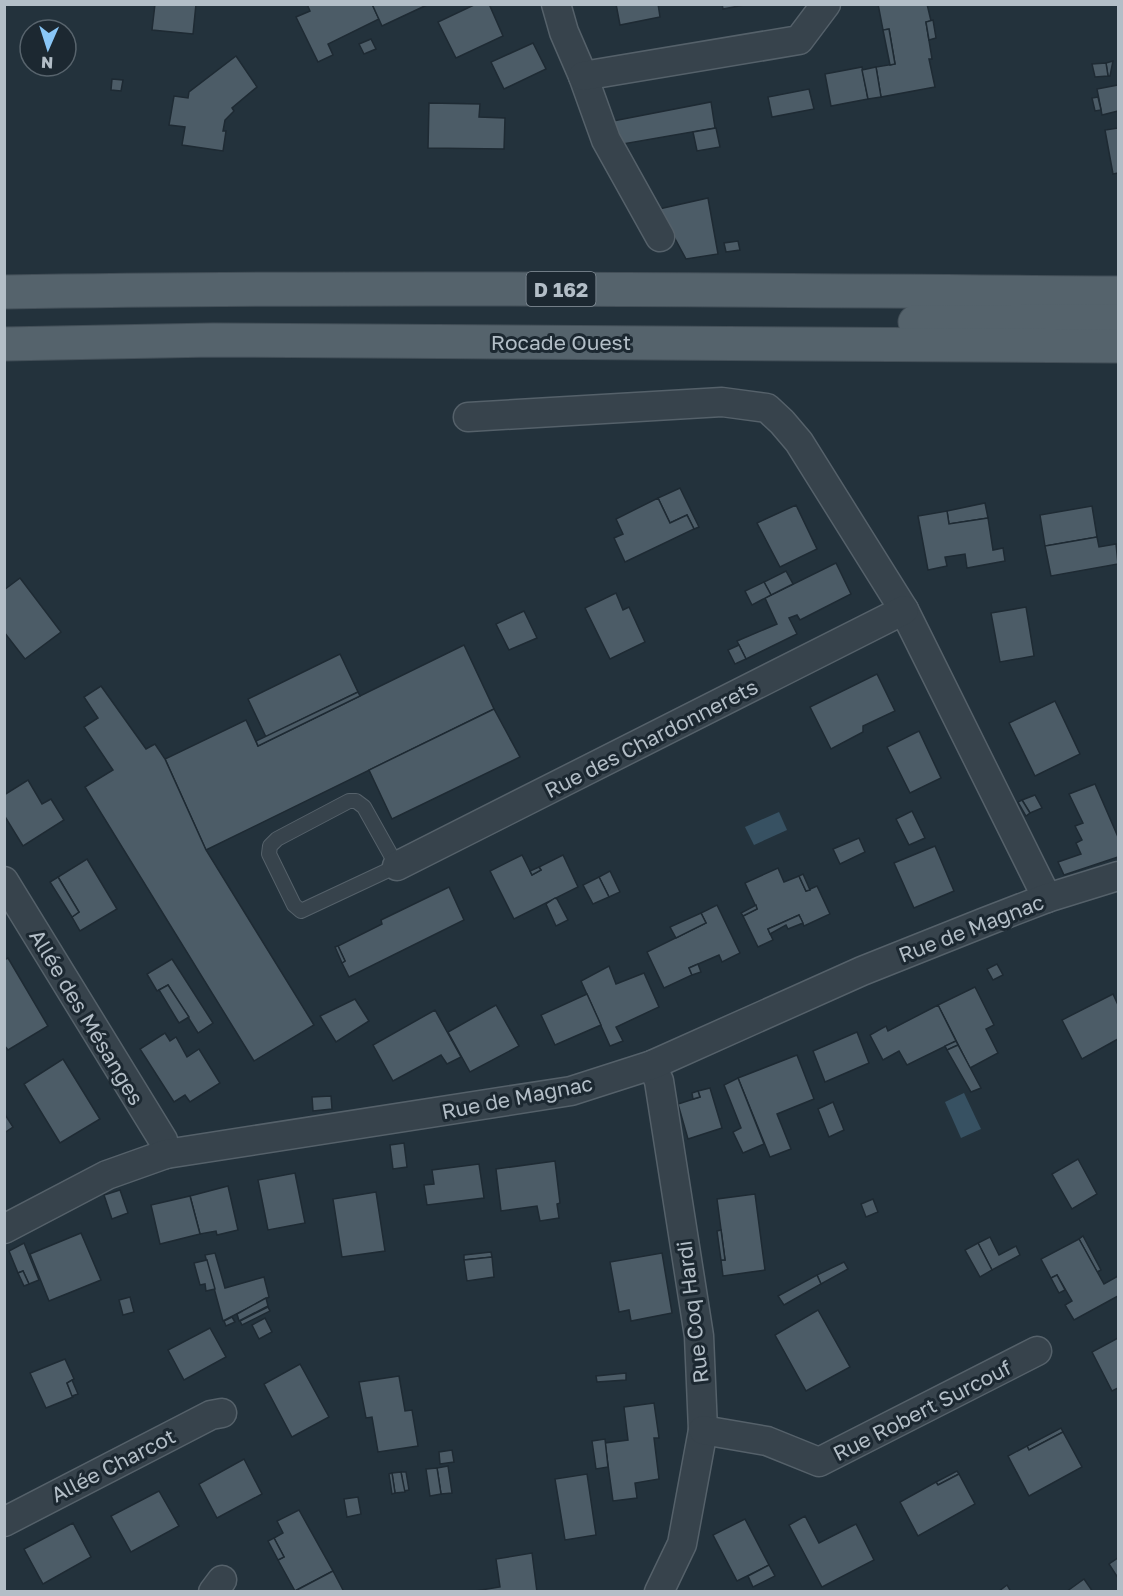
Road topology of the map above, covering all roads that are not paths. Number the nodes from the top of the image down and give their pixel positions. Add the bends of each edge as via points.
1 (556, 4) edge
2 (826, 4) edge
3 (583, 76) junction
4 (660, 237) dead end
5 (4, 292) edge
6 (1119, 293) edge
7 (1119, 321) edge
8 (4, 344) edge
9 (858, 344) junction
10 (1119, 346) edge
11 (468, 417) dead end
12 (904, 610) junction
13 (397, 866) junction
14 (1119, 876) edge
15 (4, 881) edge
16 (1047, 898) junction
17 (652, 1065) junction
18 (166, 1154) junction
19 (4, 1229) edge
20 (1037, 1351) dead end
21 (222, 1413) dead end
22 (703, 1430) junction
23 (4, 1522) edge
24 (659, 1592) edge

1 - 3 street
2 - 3 street via 799,40
3 - 4 street via 606,140
5 - 6 main road, D 162 via 520,289
7 - 9 main road via 913,322
8 - 9 main road, Rocade Ouest via 213,340
9 - 10 main road, Rocade Ouest
11 - 12 street via 722,402 767,408 799,442
12 - 13 street, Rue des Chardonnerets
12 - 16 street
13 - 13 lane via 301,911 294,905 269,855 270,846 349,801 356,801 364,807
14 - 16 street, Rue de Magnac
15 - 18 street, Allée des Mésanges via 163,1140
16 - 17 street, Rue de Magnac via 862,971
17 - 18 street, Rue de Magnac via 571,1091
17 - 22 street, Rue Coq Hardi via 659,1081 699,1336
18 - 19 street, Rue de Magnac via 108,1175
20 - 22 street, Rue Robert Surcouf via 819,1462 767,1441
21 - 23 street, Allée Charcot via 212,1414
22 - 24 street, Rue Coq Hardi via 682,1544

